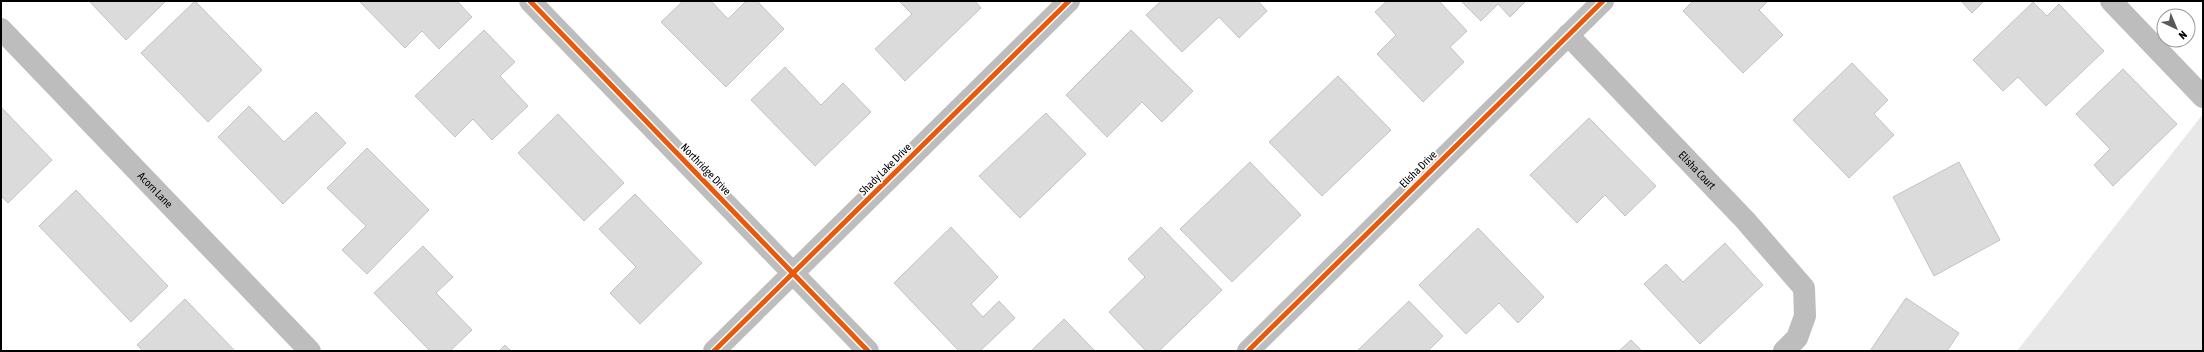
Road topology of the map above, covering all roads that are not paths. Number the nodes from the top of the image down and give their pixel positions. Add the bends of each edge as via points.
1 (530, 1) edge
2 (1068, 1) edge
3 (1603, 1) edge
4 (2111, 1) edge
5 (1, 29) edge
6 (1568, 35) junction
7 (2203, 97) edge
8 (794, 274) junction
9 (310, 351) edge
10 (714, 351) edge
11 (868, 351) edge
12 (1248, 351) edge
13 (1784, 351) edge

1 - 8 street, Northridge Drive
2 - 8 street, Shady Lake Drive
3 - 6 street, Elisha Drive
4 - 7 street
5 - 9 street, Acorn Lane
6 - 12 street, Elisha Drive
6 - 13 street, Elisha Court via 1745,220 1804,288 1806,316 1796,338
8 - 10 street, Shady Lake Drive
8 - 11 street, Northridge Drive

